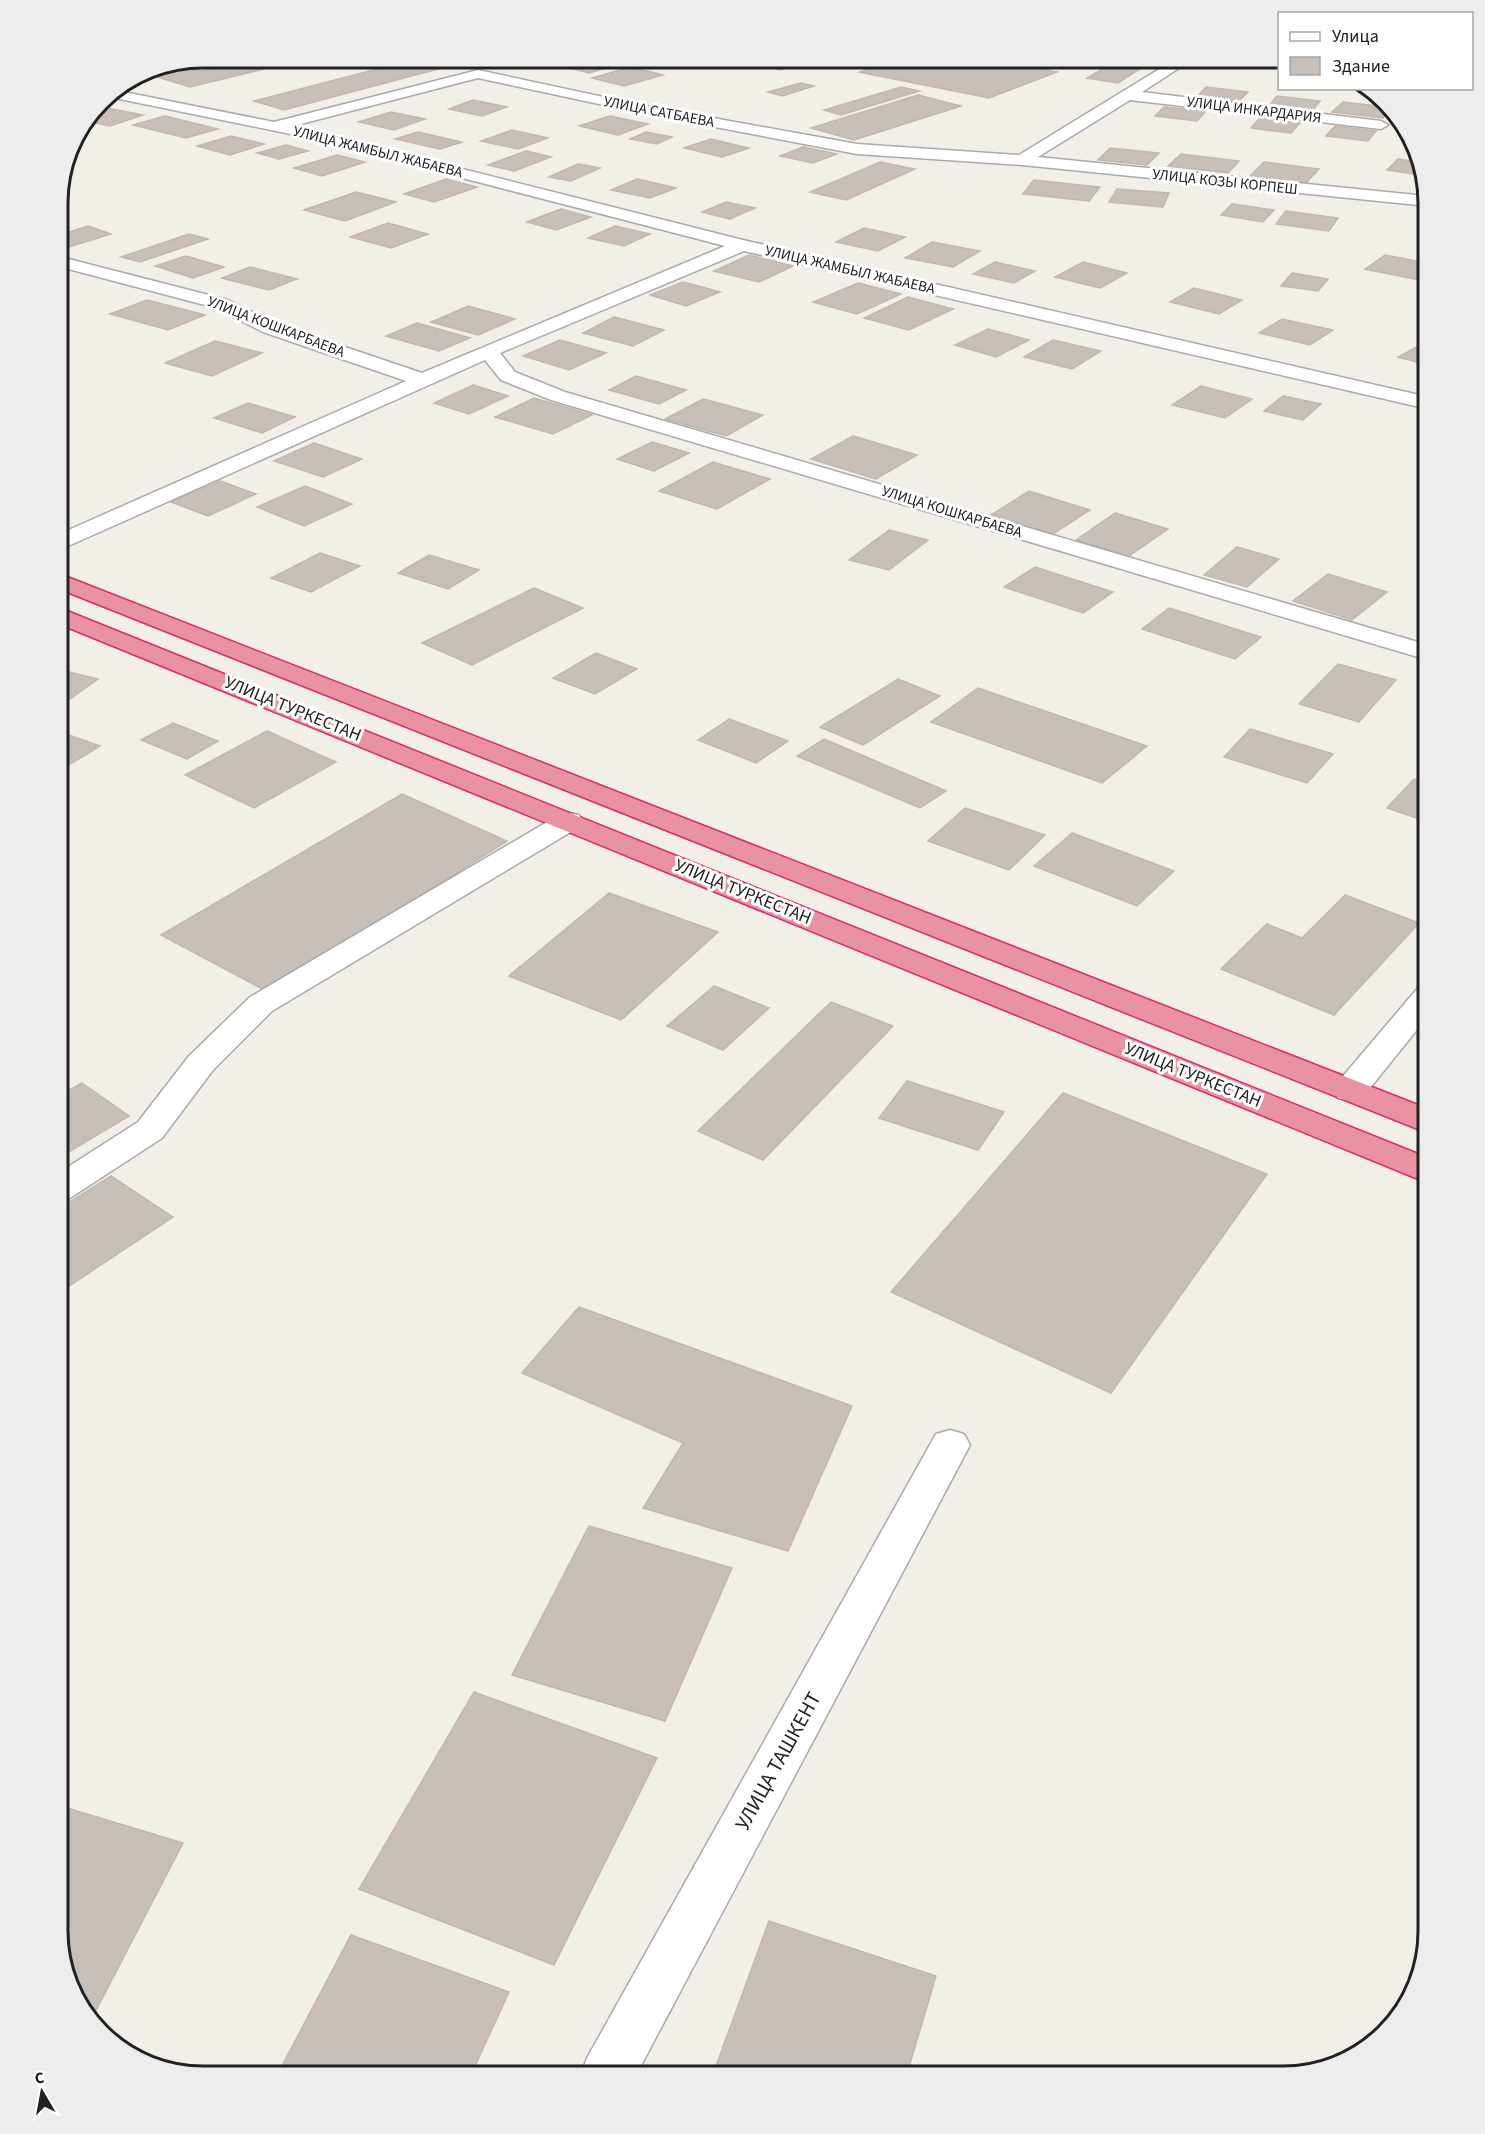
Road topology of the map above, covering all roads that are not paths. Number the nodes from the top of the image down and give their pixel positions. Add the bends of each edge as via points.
1 (1171, 68) edge
2 (120, 95) edge
3 (1128, 95) junction
4 (1381, 125) dead end
5 (275, 126) junction
6 (1022, 160) junction
7 (1418, 200) edge
8 (742, 245) junction
9 (68, 264) edge
10 (488, 351) junction
11 (423, 380) junction
12 (1418, 401) edge
13 (68, 539) edge
14 (68, 584) edge
15 (68, 618) edge
16 (1418, 651) edge
17 (568, 821) junction
18 (1418, 1008) edge
19 (1350, 1090) junction
20 (1418, 1118) edge
21 (1418, 1167) edge
22 (68, 1183) edge
23 (950, 1445) dead end
24 (612, 2066) edge

1 - 3 street
2 - 5 street, УЛИЦА САТБАЕВА
3 - 4 street, УЛИЦА ИНКАРДАРИЯ
3 - 6 street
5 - 6 street, УЛИЦА САТБАЕВА via 478,74 857,149
5 - 8 street, УЛИЦА ЖАМБЫЛ ЖАБАЕВА
6 - 7 street, УЛИЦА КОЗЫ КОРПЕШ
8 - 10 street
8 - 12 street, УЛИЦА ЖАМБЫЛ ЖАБАЕВА
9 - 11 street, УЛИЦА КОШКАРБАЕВА via 222,304 270,328
10 - 11 street
10 - 16 street, УЛИЦА КОШКАРБАЕВА via 508,376 558,396
11 - 13 street
14 - 19 highway, УЛИЦА ТУРКЕСТАН
15 - 17 highway, УЛИЦА ТУРКЕСТАН
17 - 21 highway, УЛИЦА ТУРКЕСТАН
17 - 22 street via 261,1004 201,1063 150,1130
18 - 19 street
19 - 20 highway, УЛИЦА ТУРКЕСТАН
23 - 24 street, УЛИЦА ТАШКЕНТ

